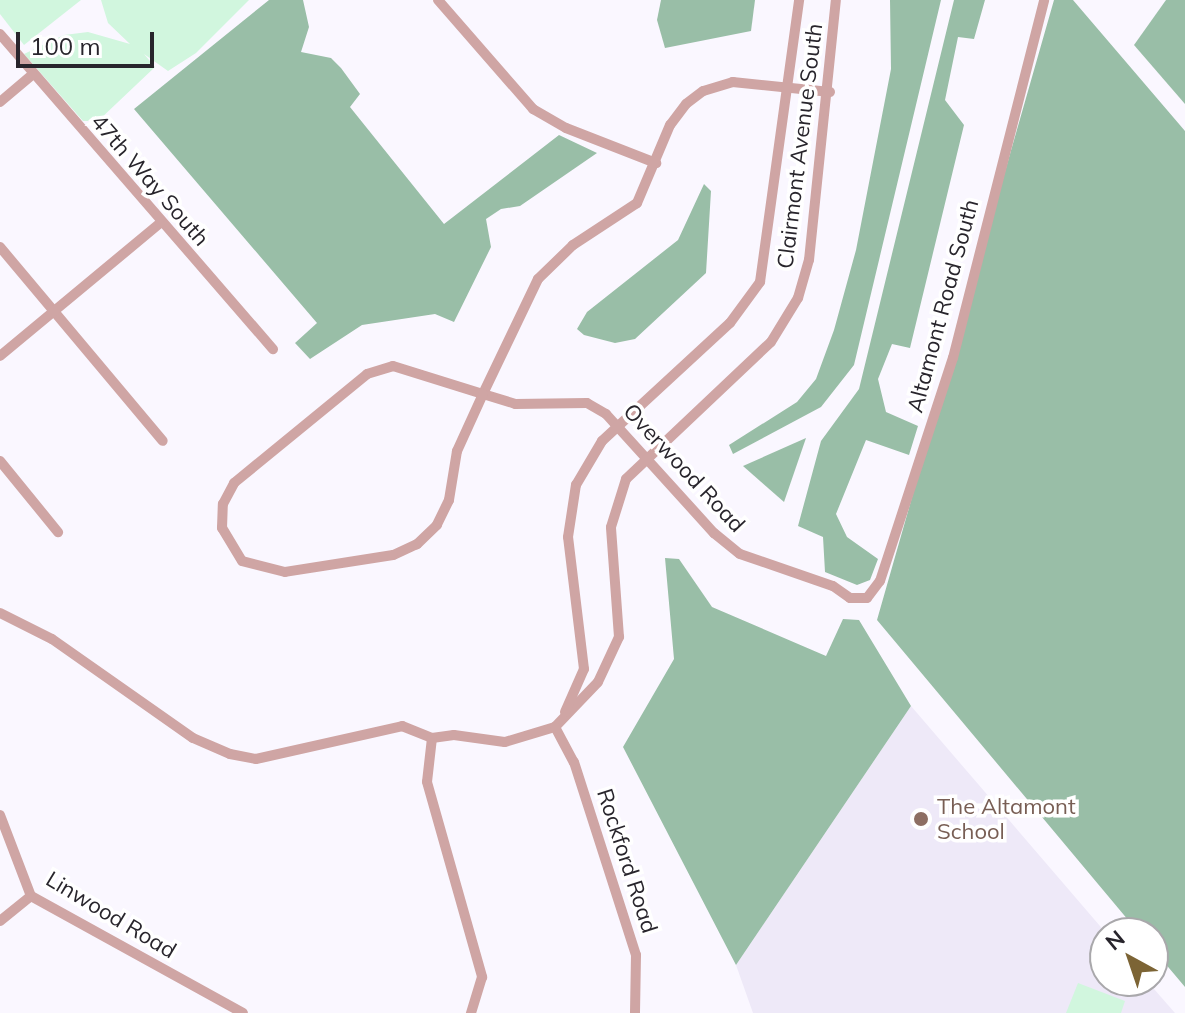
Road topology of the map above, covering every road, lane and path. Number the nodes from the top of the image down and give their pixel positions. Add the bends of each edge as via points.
1 (438, 0) edge
2 (799, 0) edge
3 (836, 0) edge
4 (1044, 0) edge
5 (0, 34) edge
6 (32, 75) junction
7 (787, 86) junction
8 (830, 92) junction
9 (0, 102) edge
10 (656, 163) junction
11 (159, 224) junction
12 (0, 247) edge
13 (54, 311) junction
14 (273, 349) dead end
15 (0, 356) edge
16 (483, 394) junction
17 (618, 425) junction
18 (163, 441) dead end
19 (646, 455) junction
20 (0, 461) edge
21 (58, 532) dead end
22 (850, 598) joint
23 (0, 613) edge
24 (555, 727) junction
25 (432, 738) junction
26 (0, 815) edge
27 (31, 896) junction
28 (0, 921) edge
29 (243, 1013) edge
30 (471, 1013) edge
31 (635, 1013) edge

1 - 10 street via 533,109 566,128
2 - 7 street, Clairmont Avenue South
3 - 8 street, Clairmont Avenue South
4 - 22 street, Altamont Road South via 953,358 880,581 867,598
5 - 6 street, 47th Way South
6 - 9 street
6 - 11 street, 47th Way South
7 - 8 street
7 - 10 street via 733,82 703,91 674,118
7 - 17 street, Clairmont Avenue South via 760,282 730,323
8 - 19 street, Clairmont Avenue South via 809,260 793,311 762,351
10 - 16 street via 632,209 573,245 538,279
11 - 13 street
11 - 14 street, 47th Way South
12 - 13 street
13 - 15 street
13 - 18 street
16 - 16 street, Overwood Road via 453,464 446,509 417,544 393,555 277,572 242,561 227,543 221,512 234,483 367,374 399,366
16 - 17 street, Overwood Road via 515,404 587,403
17 - 19 street, Overwood Road
17 - 24 street, Clairmont Avenue South via 587,461 569,510 584,669 577,692
19 - 22 street, Overwood Road via 714,533 740,554 833,586
19 - 24 street, Clairmont Avenue South via 621,488 612,517 619,637 598,682
20 - 21 street
23 - 25 street, Clairmont Avenue South via 52,639 193,738 230,754 256,759 402,726
24 - 25 street, Clairmont Avenue South via 505,742 454,735
24 - 31 street, Rockford Road via 566,741 636,955
25 - 30 street via 427,782 482,977
26 - 27 street, Linwood Road
27 - 28 street
27 - 29 street, Linwood Road

